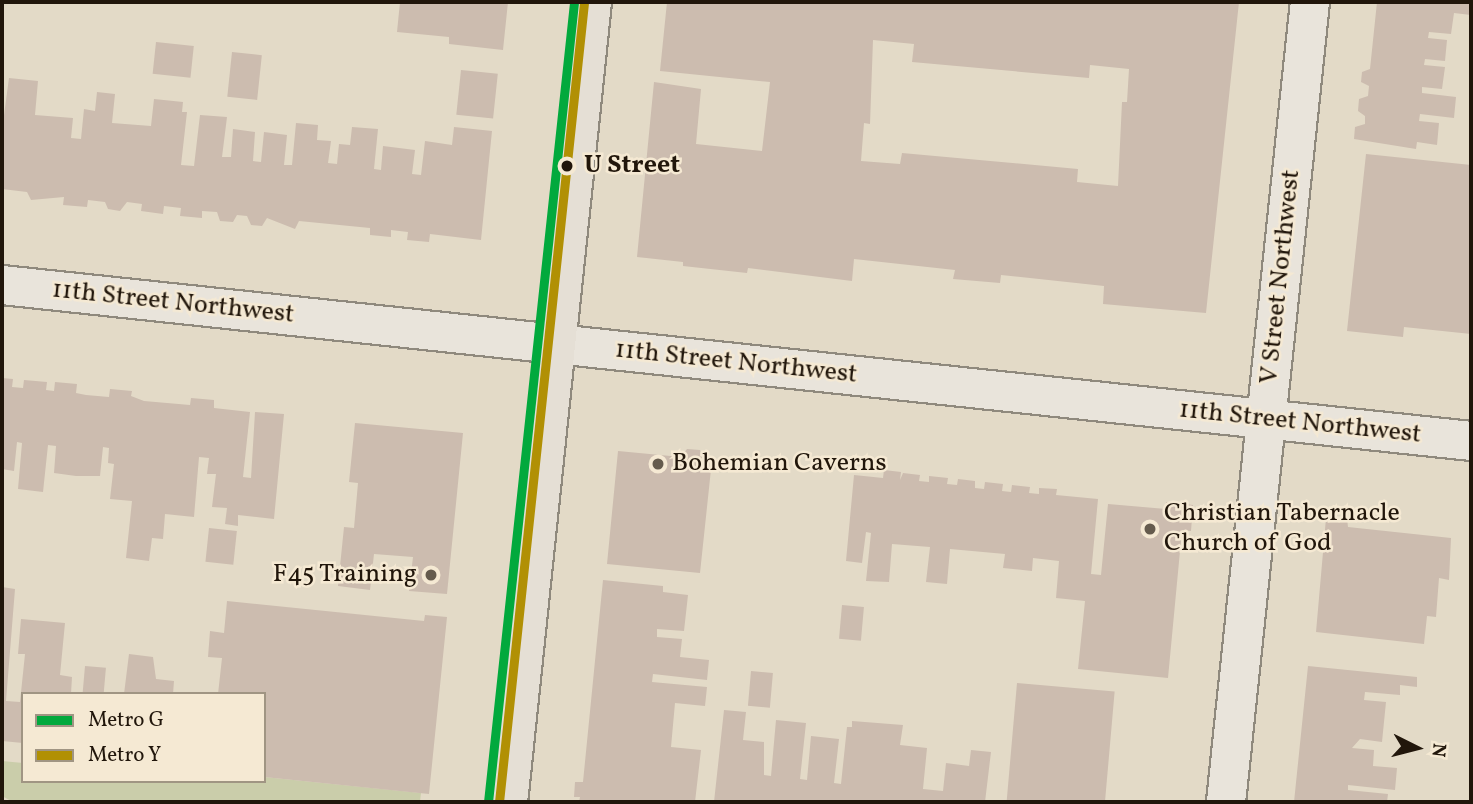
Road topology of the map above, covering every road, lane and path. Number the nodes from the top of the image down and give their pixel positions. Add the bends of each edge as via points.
1 (592, 2) edge
2 (1310, 2) edge
3 (2, 285) edge
4 (555, 344) junction
5 (1267, 420) junction
6 (1471, 441) edge
7 (508, 802) edge
8 (1226, 802) edge

1 - 4 main road
2 - 5 street, V Street Northwest
3 - 4 street, 11th Street Northwest
4 - 5 street, 11th Street Northwest
4 - 7 main road
5 - 6 street, 11th Street Northwest
5 - 8 street, V Street Northwest

